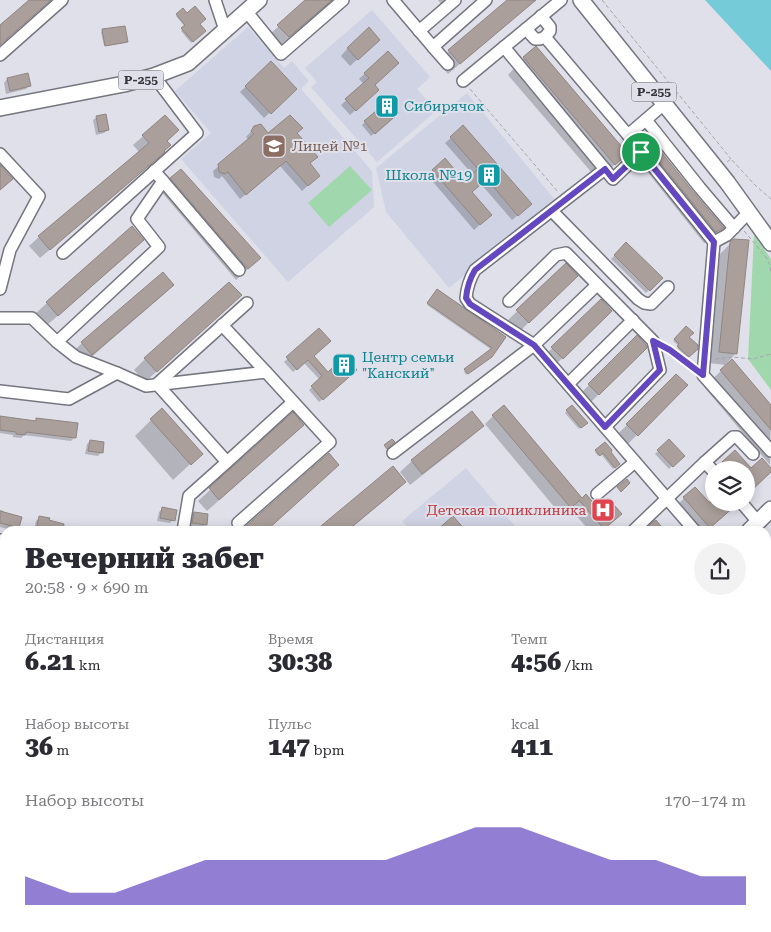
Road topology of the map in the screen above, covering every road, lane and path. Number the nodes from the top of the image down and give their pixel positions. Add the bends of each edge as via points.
1 (62, 0) edge
2 (215, 0) edge
3 (259, 0) edge
4 (344, 0) edge
5 (394, 0) edge
6 (455, 0) edge
7 (486, 0) edge
8 (561, 0) edge
9 (581, 0) edge
10 (602, 0) edge
11 (246, 11) junction
12 (541, 16) junction
13 (526, 29) junction
14 (225, 30) junction
15 (419, 31) junction
16 (545, 37) junction
17 (433, 47) junction
18 (504, 47) junction
19 (0, 55) edge
20 (448, 64) dead end
21 (154, 76) junction
22 (463, 81) joint
23 (664, 104) junction
24 (0, 108) edge
25 (646, 120) junction
26 (628, 135) junction
27 (641, 152) junction
28 (0, 154) edge
29 (731, 159) dead end
30 (605, 169) junction
31 (154, 171) junction
32 (163, 181) junction
33 (727, 182) junction
34 (564, 201) junction
35 (552, 211) junction
36 (740, 221) junction
37 (771, 227) edge
38 (714, 242) junction
39 (771, 243) edge
40 (63, 253) dead end
41 (239, 270) dead end
42 (771, 274) edge
43 (597, 285) junction
44 (668, 287) dead end
45 (0, 289) edge
46 (509, 301) dead end
47 (247, 303) dead end
48 (0, 318) edge
49 (633, 320) junction
50 (222, 325) junction
51 (653, 341) junction
52 (57, 342) junction
53 (534, 345) junction
54 (771, 354) edge
55 (704, 360) junction
56 (266, 372) junction
57 (117, 373) junction
58 (703, 375) junction
59 (157, 384) junction
60 (568, 384) junction
61 (0, 391) edge
62 (294, 402) junction
63 (605, 427) junction
64 (771, 450) edge
65 (394, 453) dead end
66 (753, 454) dead end
67 (706, 461) edge
68 (227, 462) junction
69 (635, 462) junction
70 (705, 462) edge
71 (597, 494) dead end
72 (666, 498) junction
73 (771, 510) edge
74 (745, 511) edge
75 (238, 523) dead end
76 (184, 526) edge
77 (638, 526) edge
78 (691, 526) edge
79 (753, 526) edge
80 (754, 526) edge

1 - 19 street
2 - 14 street
3 - 11 main road, Р-255
4 - 11 street via 281,54
5 - 15 street
6 - 15 street
7 - 17 street
8 - 12 street
9 - 23 main road, Р-255
10 - 29 path
11 - 14 main road, Р-255
12 - 13 street
12 - 16 street via 550,27
13 - 16 street via 535,39
13 - 18 street
14 - 21 main road, Р-255 via 188,63
15 - 17 street
16 - 26 street
17 - 20 street
18 - 22 street
18 - 30 street
21 - 24 main road, Р-255
21 - 31 street via 196,133
22 - 34 path
23 - 25 street
23 - 33 main road, Р-255
25 - 26 street
25 - 36 street via 700,188
26 - 27 street
27 - 30 street via 613,179
27 - 38 street
28 - 45 street via 39,196 10,250
30 - 34 street
31 - 32 street
31 - 40 street
32 - 41 street
32 - 52 street via 137,219 159,247
33 - 36 main road, Р-255
33 - 37 main road, Р-255
34 - 35 street
35 - 44 street via 644,303 651,304
35 - 53 street via 475,270 466,289 470,304
36 - 38 street via 727,235
36 - 39 main road, Р-255
36 - 42 path via 766,257
38 - 55 street
43 - 46 street via 566,253 561,253
43 - 49 street
43 - 53 street
47 - 50 street
48 - 52 street via 32,318
49 - 51 street
49 - 60 street
50 - 56 street
50 - 59 street
51 - 58 path
51 - 63 street via 660,370
52 - 57 street via 76,357
53 - 60 street
53 - 65 street
54 - 55 path via 754,359
55 - 58 street
56 - 59 street
56 - 62 street
57 - 59 street via 146,386
57 - 61 street via 69,399
58 - 64 street
59 - 68 street
60 - 63 street
62 - 68 street
62 - 75 street via 330,442
63 - 69 street
66 - 67 street via 733,437
68 - 76 street via 189,496
69 - 71 street
69 - 72 street
70 - 72 street
72 - 77 street
72 - 78 street
73 - 80 main road
74 - 79 street

